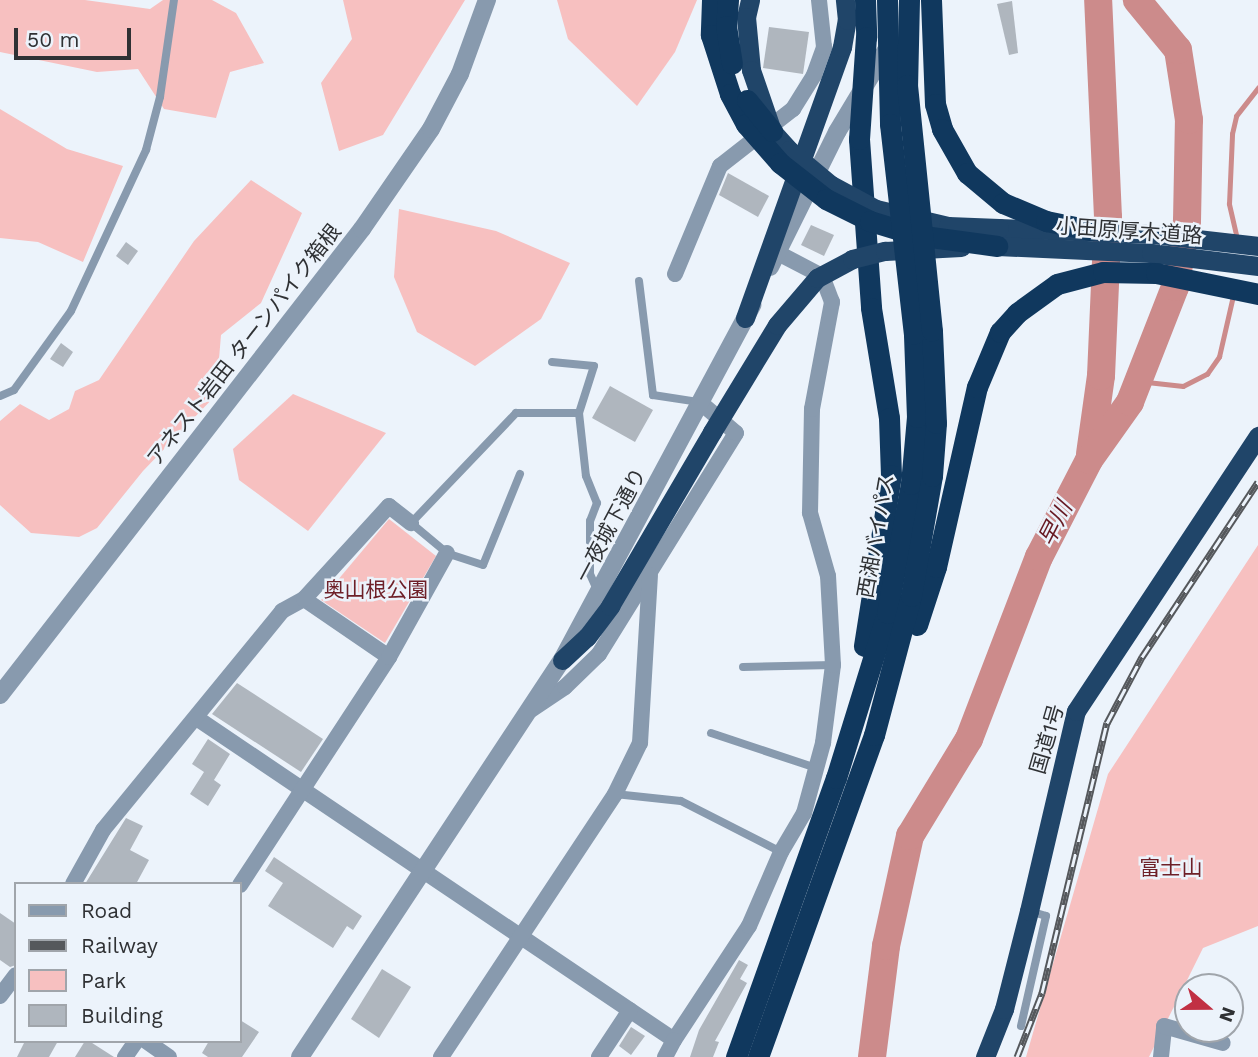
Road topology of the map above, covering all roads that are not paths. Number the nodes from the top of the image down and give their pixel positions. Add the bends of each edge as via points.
1 (174, 0) edge
2 (487, 0) edge
3 (712, 0) edge
4 (728, 0) edge
5 (750, 0) edge
6 (819, 0) edge
7 (845, 0) edge
8 (865, 0) edge
9 (887, 0) edge
10 (924, 1) edge
11 (772, 131) junction
12 (1090, 230) junction
13 (997, 246) junction
14 (1258, 246) edge
15 (778, 253) junction
16 (1258, 266) edge
17 (675, 274) dead end
18 (639, 281) dead end
19 (1258, 295) edge
20 (745, 318) junction
21 (923, 333) junction
22 (552, 362) dead end
23 (0, 396) edge
24 (702, 404) junction
25 (579, 413) junction
26 (1258, 436) edge
27 (520, 474) dead end
28 (411, 523) junction
29 (447, 553) junction
30 (650, 575) junction
31 (599, 596) junction
32 (304, 599) junction
33 (388, 657) junction
34 (562, 660) junction
35 (833, 665) junction
36 (743, 667) dead end
37 (0, 695) edge
38 (531, 710) junction
39 (198, 719) junction
40 (710, 733) dead end
41 (874, 734) junction
42 (816, 768) junction
43 (836, 778) junction
44 (302, 791) junction
45 (615, 794) junction
46 (780, 852) junction
47 (424, 870) junction
48 (74, 882) edge
49 (242, 882) edge
50 (1029, 911) junction
51 (522, 937) junction
52 (14, 978) edge
53 (0, 996) edge
54 (631, 1010) junction
55 (1021, 1026) dead end
56 (1174, 1029) edge
57 (674, 1040) junction
58 (149, 1043) edge
59 (169, 1057) edge
60 (300, 1057) edge
61 (441, 1057) edge
62 (599, 1057) edge
63 (665, 1057) edge
64 (736, 1057) edge
65 (758, 1057) edge
66 (985, 1057) edge
67 (1161, 1057) edge

1 - 23 lane via 160,97 146,150 71,311 14,390
2 - 37 street, アネスト岩田 ターンパイク箱根 via 460,74 431,129 362,229
3 - 13 highway, bridge via 711,35 730,94 746,124 780,163 826,199 870,221 916,235
4 - 11 highway, bridge via 726,26 734,70 755,113
5 - 11 highway, bridge via 747,43
6 - 17 street via 824,47 814,75 793,109 720,166
7 - 20 highway via 842,47
8 - 43 highway, bridge via 859,139 871,308 889,418 891,475 872,611
9 - 21 highway, 西湘バイパス, bridge via 890,124
10 - 12 highway, bridge via 935,104 943,130 967,173 1013,208
10 - 15 street, 一夜城下通り via 877,61
10 - 21 highway, 西湘バイパス, bridge via 907,85
11 - 12 highway, 小田原厚木道路, bridge via 831,185 895,216 948,226
12 - 14 highway, 小田原厚木道路
13 - 16 highway, 小田原厚木道路 via 1151,253
13 - 34 highway, 小田原厚木道路, bridge via 885,251 833,267 791,305 610,606
15 - 20 street, 一夜城下通り
15 - 35 street via 822,276 832,302 812,409 810,513 828,576
18 - 24 lane via 653,394
19 - 41 highway via 1156,273 1079,275 1057,284 1017,313 1000,332 977,387 936,566
20 - 24 street, 一夜城下通り
21 - 41 highway, 西湘バイパス via 936,423 924,532
21 - 43 highway, 西湘バイパス via 902,544 887,613
22 - 25 lane via 594,366
24 - 30 street via 736,433
24 - 31 street, 一夜城下通り
25 - 28 lane via 516,413
25 - 31 lane via 586,476 597,503 590,521 590,574
26 - 50 highway, 国道1号 via 1076,711
27 - 29 lane via 483,565
28 - 29 lane
28 - 32 street via 389,506
29 - 33 street
30 - 38 street via 599,654 565,687
30 - 45 street via 640,743
31 - 34 street, 一夜城下通り
32 - 33 street
32 - 39 street via 282,611
33 - 44 street
34 - 38 street, 一夜城下通り
35 - 36 lane
35 - 42 street
38 - 47 street, 一夜城下通り
39 - 44 street
39 - 48 street via 103,830
40 - 42 lane
41 - 65 highway, 西湘バイパス
42 - 46 street via 804,813
43 - 64 highway, 西湘バイパス
44 - 47 street
44 - 49 street
45 - 46 lane via 681,801
45 - 51 street
46 - 57 street via 749,926
47 - 51 street
47 - 60 street, 一夜城下通り
50 - 55 lane via 1046,916
50 - 66 highway, 国道1号 via 1004,1009
51 - 54 street
51 - 61 street
52 - 53 street
54 - 57 street
54 - 62 street
56 - 67 street via 1164,1026
57 - 63 street
58 - 59 street

